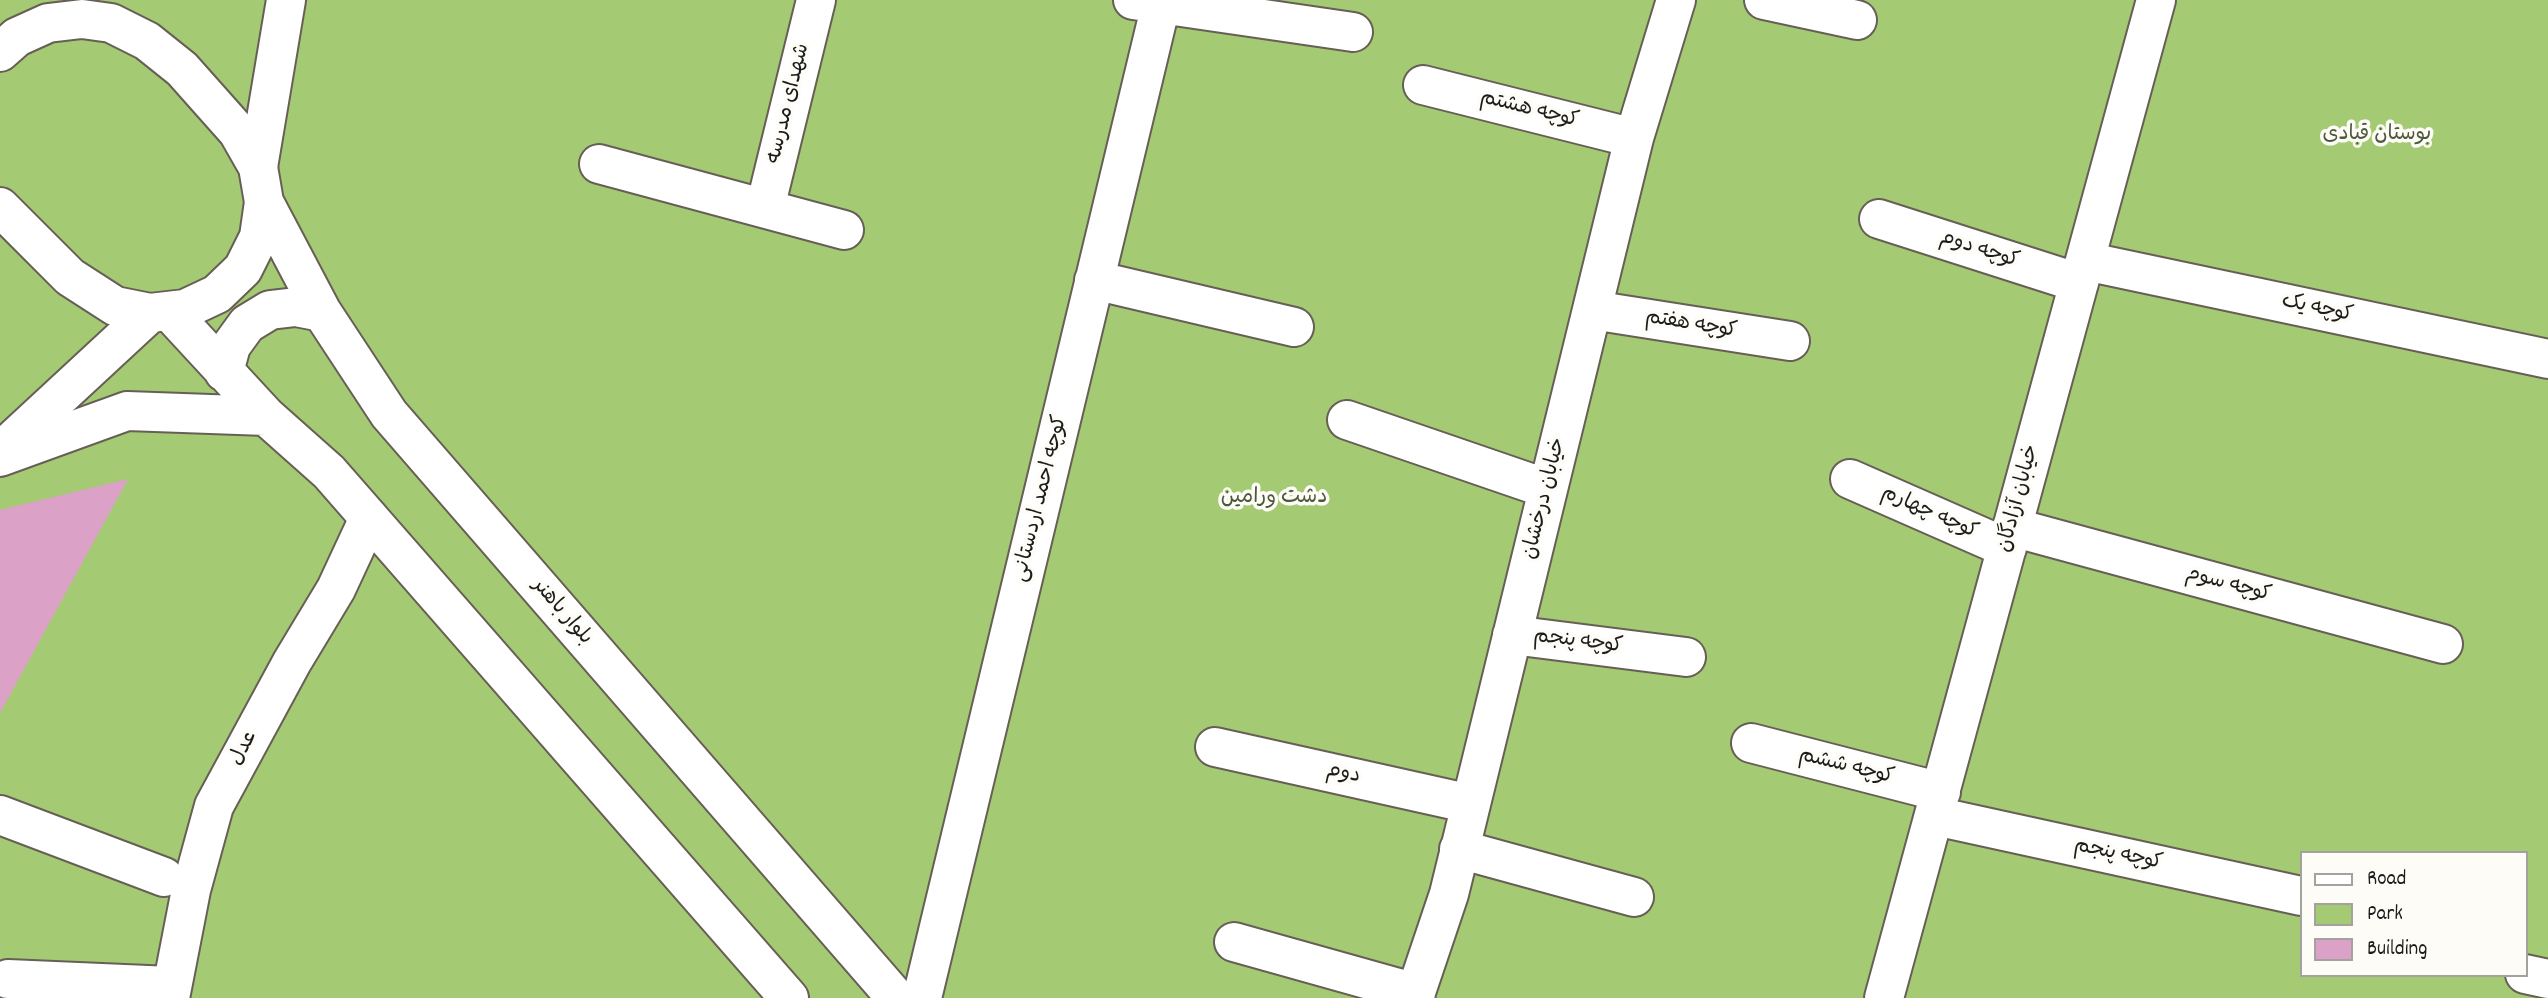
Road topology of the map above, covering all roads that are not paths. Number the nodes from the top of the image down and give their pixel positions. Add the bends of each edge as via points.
1 (286, 0) edge
2 (816, 0) edge
3 (1676, 0) edge
4 (1764, 0) edge
5 (2156, 0) edge
6 (1152, 2) edge
7 (1857, 20) dead end
8 (1353, 32) dead end
9 (0, 52) edge
10 (1423, 85) dead end
11 (1634, 138) junction
12 (598, 164) dead end
13 (261, 184) junction
14 (0, 206) edge
15 (765, 208) junction
16 (1879, 219) dead end
17 (844, 230) dead end
18 (2082, 272) junction
19 (1094, 280) junction
20 (1592, 310) junction
21 (159, 312) junction
22 (322, 312) junction
23 (1294, 327) dead end
24 (1790, 341) dead end
25 (2548, 359) edge
26 (224, 372) junction
27 (266, 416) junction
28 (1347, 420) dead end
29 (0, 454) edge
30 (1850, 479) dead end
31 (1548, 489) junction
32 (369, 518) junction
33 (2010, 538) junction
34 (1513, 635) junction
35 (2443, 644) dead end
36 (1686, 657) dead end
37 (1751, 743) dead end
38 (1215, 747) dead end
39 (1471, 804) junction
40 (1938, 804) junction
41 (0, 815) edge
42 (1459, 849) junction
43 (164, 877) dead end
44 (2300, 896) edge
45 (1634, 897) dead end
46 (1234, 942) dead end
47 (2527, 974) edge
48 (8, 979) dead end
49 (2548, 979) edge
50 (170, 992) edge
51 (1415, 996) edge
52 (789, 998) edge
53 (896, 998) edge
54 (922, 998) edge
55 (1884, 998) edge

1 - 13 street
2 - 15 street, شهدای مدرسه
3 - 11 street, خیابان درخشان
4 - 7 street
5 - 18 street, خیابان آزادگان
6 - 8 street
6 - 19 street, کوچه احمد اردستانی
9 - 13 street, بلوار باهنر via 17,37 48,23 82,19 111,23 147,41 182,69 238,132
10 - 11 street, کوچه هشتم
11 - 20 street, خیابان درخشان
12 - 15 street
13 - 21 street via 259,237 243,269 217,294 185,309
13 - 22 street, بلوار باهنر
14 - 21 street via 70,278 115,306
15 - 17 street
16 - 18 street, کوچه دوم
18 - 25 street, کوچه یک
18 - 33 street, خیابان آزادگان
19 - 23 street
19 - 54 street, کوچه احمد اردستانی
20 - 24 street, کوچه هفتم
20 - 31 street, خیابان درخشان
21 - 26 street
21 - 29 street
22 - 26 street via 296,306 270,310 247,324 231,346
22 - 53 street, بلوار باهنر via 389,414
26 - 27 street
27 - 29 street via 127,411
27 - 32 street via 329,472
28 - 31 street
30 - 33 street, کوچه چهارم
31 - 34 street, خیابان درخشان
32 - 50 street, عدل via 336,589 215,806 191,890
32 - 52 street
33 - 35 street, کوچه سوم
33 - 40 street, خیابان آزادگان
34 - 36 street, کوچه پنجم
34 - 39 street, خیابان درخشان
37 - 40 street, کوچه ششم
38 - 39 street, دوم
39 - 42 street, خیابان درخشان
40 - 44 street, کوچه پنجم
40 - 55 street, خیابان آزادگان
41 - 43 street
42 - 45 street
42 - 51 street, خیابان درخشان
46 - 51 street
47 - 49 street
48 - 50 street

